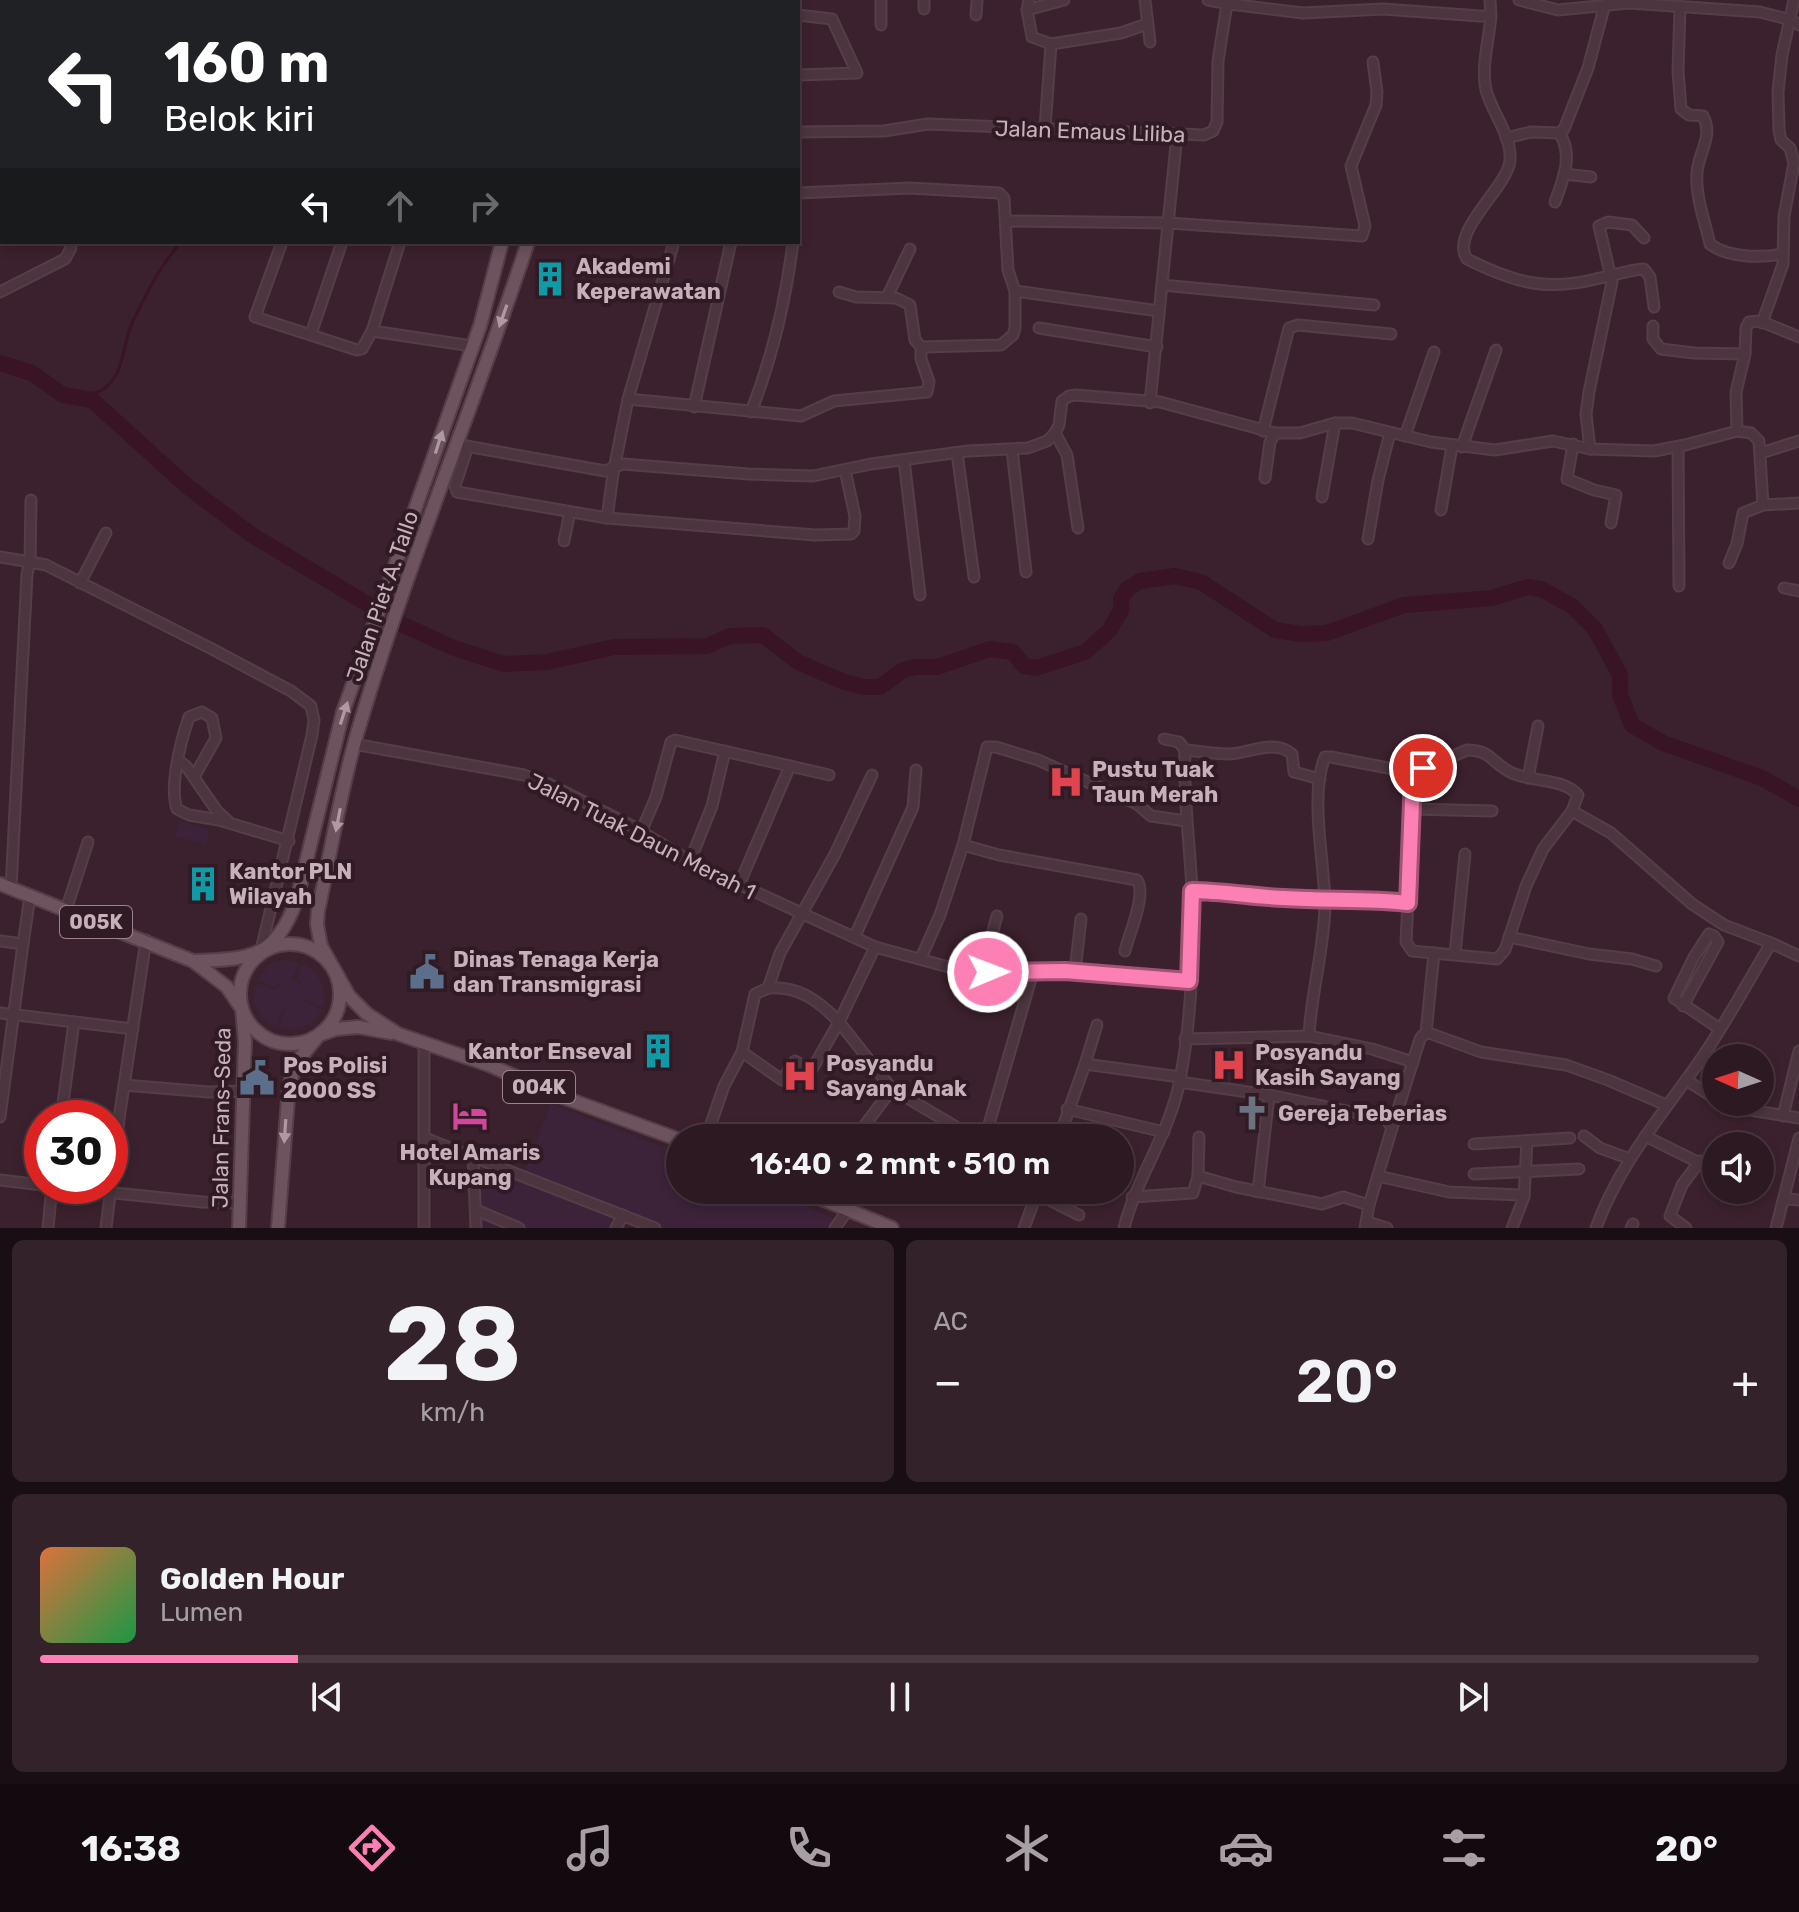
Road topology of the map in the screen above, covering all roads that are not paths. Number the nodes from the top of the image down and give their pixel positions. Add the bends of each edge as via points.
1 (881, 0) edge
2 (977, 0) edge
3 (1064, 0) edge
4 (1145, 0) edge
5 (1208, 0) edge
6 (1304, 0) edge
7 (1490, 0) edge
8 (1519, 0) edge
9 (1794, 0) edge
10 (1230, 4) junction
11 (1605, 4) junction
12 (1696, 4) edge
13 (1028, 5) edge
14 (1680, 8) junction
15 (1303, 13) junction
16 (800, 15) edge
17 (976, 15) dead end
18 (1491, 16) junction
19 (1795, 22) edge
20 (1147, 24) junction
21 (881, 25) dead end
22 (1150, 42) dead end
23 (1051, 44) junction
24 (1373, 62) dead end
25 (800, 75) edge
26 (1045, 128) junction
27 (800, 132) edge
28 (1559, 133) junction
29 (1177, 135) junction
30 (1506, 138) junction
31 (1795, 148) edge
32 (1564, 174) junction
33 (1796, 175) edge
34 (1591, 177) dead end
35 (800, 197) edge
36 (1555, 202) dead end
37 (1006, 221) junction
38 (1168, 223) junction
39 (1644, 238) dead end
40 (69, 244) edge
41 (281, 244) edge
42 (341, 244) edge
43 (399, 244) edge
44 (501, 244) edge
45 (527, 244) edge
46 (673, 244) edge
47 (731, 244) edge
48 (793, 244) edge
49 (910, 249) dead end
50 (1783, 254) junction
51 (1611, 274) junction
52 (1162, 285) junction
53 (1015, 291) junction
54 (0, 292) edge
55 (839, 292) dead end
56 (887, 297) junction
57 (1374, 305) dead end
58 (1654, 307) dead end
59 (1159, 311) junction
60 (1762, 323) junction
61 (1653, 326) dead end
62 (1039, 328) dead end
63 (372, 331) junction
64 (311, 334) junction
65 (1391, 334) dead end
66 (1799, 337) edge
67 (472, 346) junction
68 (921, 347) junction
69 (1157, 347) junction
70 (1496, 350) dead end
71 (1434, 352) dead end
72 (1745, 354) junction
73 (628, 399) junction
74 (1150, 403) junction
75 (694, 407) junction
76 (751, 412) junction
77 (1335, 423) junction
78 (1263, 431) junction
79 (1737, 431) junction
80 (1055, 433) junction
81 (1275, 433) junction
82 (1390, 433) junction
83 (1405, 436) junction
84 (1799, 441) edge
85 (1573, 444) junction
86 (462, 445) junction
87 (1457, 446) junction
88 (1678, 447) junction
89 (1590, 449) junction
90 (1012, 450) junction
91 (957, 453) junction
92 (1761, 453) junction
93 (904, 460) junction
94 (615, 469) junction
95 (845, 470) junction
96 (1265, 478) dead end
97 (1322, 497) dead end
98 (31, 500) dead end
99 (1799, 503) edge
100 (1763, 505) junction
101 (1441, 510) dead end
102 (570, 512) junction
103 (607, 518) junction
104 (1611, 523) dead end
105 (1078, 528) dead end
106 (106, 533) dead end
107 (1368, 539) dead end
108 (564, 541) dead end
109 (0, 557) edge
110 (30, 562) junction
111 (1729, 563) dead end
112 (1026, 572) dead end
113 (974, 577) dead end
114 (80, 583) junction
115 (1679, 586) dead end
116 (1784, 588) dead end
117 (1799, 591) edge
118 (920, 595) dead end
119 (1538, 726) dead end
120 (1164, 739) dead end
121 (354, 744) junction
122 (1185, 750) junction
123 (725, 751) junction
124 (179, 761) junction
125 (790, 766) junction
126 (916, 770) dead end
127 (1414, 773) junction
128 (829, 775) dead end
129 (872, 775) dead end
130 (194, 777) junction
131 (1528, 778) junction
132 (1320, 779) junction
133 (1412, 809) junction
134 (1492, 811) dead end
135 (1572, 811) junction
136 (1186, 821) junction
137 (231, 823) junction
138 (641, 832) junction
139 (289, 841) junction
140 (88, 842) dead end
141 (963, 845) junction
142 (1465, 854) dead end
143 (690, 861) junction
144 (739, 885) junction
145 (6, 886) edge
146 (1192, 891) junction
147 (30, 896) junction
148 (1324, 898) junction
149 (1408, 903) junction
150 (66, 910) junction
151 (802, 914) junction
152 (997, 916) dead end
153 (1081, 919) dead end
154 (855, 936) junction
155 (1509, 937) junction
156 (146, 940) junction
157 (0, 941) edge
158 (1771, 943) junction
159 (23, 944) junction
160 (875, 947) junction
161 (1125, 951) dead end
162 (261, 953) junction
163 (1434, 953) junction
164 (1455, 954) junction
165 (1799, 956) edge
166 (921, 958) junction
167 (193, 961) junction
168 (1656, 966) dead end
169 (333, 969) junction
170 (1075, 971) junction
171 (988, 972) junction
172 (1033, 972) junction
173 (1189, 981) junction
174 (768, 988) junction
175 (1683, 1006) junction
176 (242, 1009) junction
177 (0, 1013) edge
178 (12, 1015) junction
179 (74, 1022) junction
180 (839, 1022) junction
181 (1097, 1025) dead end
182 (133, 1029) junction
183 (1720, 1029) junction
184 (1426, 1033) junction
185 (398, 1034) junction
186 (319, 1035) junction
187 (1309, 1036) junction
188 (1185, 1039) junction
189 (424, 1044) junction
190 (1799, 1051) edge
191 (742, 1052) junction
192 (1413, 1062) junction
193 (1085, 1064) junction
194 (1180, 1079) junction
195 (1686, 1080) junction
196 (124, 1085) junction
197 (892, 1089) junction
198 (1702, 1090) edge
199 (244, 1091) junction
200 (2, 1095) edge
201 (1269, 1095) junction
202 (63, 1100) edge
203 (122, 1100) edge
204 (1666, 1105) junction
205 (1067, 1109) junction
206 (1774, 1114) edge
207 (1783, 1116) junction
208 (0, 1117) edge
209 (1799, 1118) edge
210 (711, 1124) edge
211 (867, 1124) edge
212 (951, 1124) edge
213 (989, 1124) edge
214 (1063, 1124) edge
215 (1392, 1128) junction
216 (1164, 1132) junction
217 (666, 1135) edge
218 (1584, 1136) dead end
219 (1645, 1136) junction
220 (1199, 1137) dead end
221 (425, 1138) junction
222 (1570, 1138) dead end
223 (1799, 1138) edge
224 (1527, 1141) junction
225 (1474, 1144) dead end
226 (473, 1156) junction
227 (1630, 1159) junction
228 (1700, 1161) joint
229 (1579, 1169) dead end
230 (1526, 1172) junction
231 (1474, 1174) dead end
232 (1198, 1176) junction
233 (1378, 1176) junction
234 (0, 1180) edge
235 (24, 1183) edge
236 (1258, 1192) junction
237 (1134, 1193) edge
238 (128, 1195) edge
239 (1134, 1197) edge
240 (1524, 1197) junction
241 (1786, 1199) junction
242 (1799, 1200) edge
243 (239, 1203) junction
244 (48, 1204) edge
245 (110, 1204) edge
246 (833, 1204) edge
247 (1033, 1204) edge
248 (1059, 1204) edge
249 (1130, 1204) edge
250 (1369, 1205) junction
251 (476, 1210) junction
252 (847, 1211) junction
253 (623, 1215) junction
254 (1079, 1215) dead end
255 (1366, 1222) edge
256 (48, 1228) edge
257 (106, 1228) edge
258 (239, 1228) edge
259 (278, 1228) edge
260 (424, 1228) edge
261 (476, 1228) edge
262 (519, 1228) edge
263 (616, 1228) edge
264 (655, 1228) edge
265 (835, 1228) edge
266 (892, 1228) edge
267 (1024, 1228) edge
268 (1124, 1228) edge
269 (1387, 1228) edge
270 (1512, 1228) edge
271 (1596, 1228) edge
272 (1686, 1228) edge
273 (1776, 1228) edge

1 - 21 street
2 - 17 street
3 - 13 street
4 - 20 street
5 - 10 street
6 - 15 street
7 - 18 street
8 - 11 street via 1558,10
9 - 19 street
10 - 15 street
10 - 29 street, Jalan Emaus Liliba via 1218,61 1216,128 1204,135
11 - 14 street
11 - 28 street via 1572,114
12 - 14 street
12 - 19 street
13 - 23 street via 1032,37
14 - 50 street via 1681,109 1703,116 1708,125 1697,175 1710,244 1757,257
15 - 18 street via 1383,9
16 - 25 street via 832,19 857,73
18 - 30 street via 1485,81
19 - 31 street via 1782,55 1778,92 1781,140
20 - 22 street
20 - 23 street
23 - 26 street
24 - 38 street via 1376,105 1351,166 1365,226 1362,236
26 - 27 street, Jalan Emaus Liliba via 928,124 884,131
26 - 29 street, Jalan Emaus Liliba
28 - 30 street
28 - 32 street via 1566,143
29 - 38 street
30 - 51 street via 1510,161 1467,234 1462,248 1467,259 1523,283 1545,286
31 - 33 street
32 - 34 street
32 - 36 street
33 - 50 street via 1786,201
35 - 37 street via 909,188 999,193
37 - 38 street
37 - 53 street via 1008,270
38 - 52 street
39 - 51 street via 1632,225 1600,224
40 - 54 street via 65,259
41 - 64 street via 255,317
42 - 64 street
43 - 63 street
44 - 67 main road, Jalan Piet A. Tallo
45 -> 86 main road, Jalan Piet A. Tallo
46 - 73 street
47 - 75 street
48 - 76 street
49 - 56 street
50 - 60 street
51 - 58 street via 1646,270
51 - 89 street via 1612,294 1586,414
52 - 57 street
52 - 59 street
53 - 59 street
53 - 68 street via 1015,328 1001,345
55 - 56 street
56 - 68 street via 910,305 915,340
59 - 69 street
60 - 66 street
60 - 72 street via 1746,325
61 - 72 street via 1653,339 1661,349
62 - 69 street
63 - 64 street via 357,350
63 - 67 street
65 - 78 street via 1289,328
162 -> 67 main road, Jalan Piet A. Tallo via 280,935 292,912 343,712
68 - 76 street via 927,392 834,401 801,416
69 - 74 street
70 - 87 street
71 - 83 street
72 - 79 street via 1736,392
73 - 75 street
73 - 94 street
74 - 78 street via 1199,411
74 - 80 street via 1069,396 1062,401
75 - 76 street
77 - 81 street via 1300,433
77 - 82 street
77 - 97 street
78 - 81 street
79 - 88 street
79 - 92 street via 1755,435
80 - 90 street via 1038,445
80 - 105 street via 1067,455
81 - 96 street
82 - 83 street
82 - 107 street
83 - 87 street
84 - 92 street
85 - 87 street via 1543,442 1495,450
85 - 89 street
85 - 104 street via 1567,479 1616,495
86 - 94 street
86 - 102 street via 457,492
86 - 121 main road, Jalan Piet A. Tallo via 429,519
87 - 101 street
88 - 89 street
88 - 115 street
90 - 91 street
90 - 112 street
91 - 93 street
91 - 113 street
92 - 100 street
93 - 95 street
93 - 118 street
94 - 95 street via 623,464 794,476
94 - 103 street
95 - 103 street via 855,516 851,534
98 - 110 street
99 - 100 street
100 - 111 street via 1743,513
102 - 103 street
102 - 108 street
106 - 114 street
109 - 110 street
110 - 114 street
110 - 145 street
114 - 139 street via 311,706 312,735
116 - 117 street
119 - 131 street
120 - 122 street via 1179,742
121 - 138 street, Jalan Tuak Daun Merah 1 via 524,775
121 -> 169 main road, Jalan Piet A. Tallo via 317,924
122 - 132 street via 1286,750 1292,754 1294,772
122 - 136 street
123 - 125 street
123 - 138 street via 671,742
123 - 143 street via 712,806
124 - 130 street
124 - 130 street via 189,717 202,712 212,718 216,738
124 - 137 street via 177,809
125 - 128 street
125 - 144 street
126 - 154 street via 913,807
127 - 131 street via 1478,750
127 - 132 street via 1325,757
127 - 133 street
129 - 151 street
130 - 137 street
131 - 135 street via 1575,791 1578,798
132 - 148 street
133 - 134 street
133 - 149 street
135 - 155 street via 1543,849
135 - 158 street via 1611,833 1692,904 1724,925
136 - 141 street via 1151,816 1137,804 1038,760 988,747
136 - 146 street
137 - 139 street
138 - 143 street, Jalan Tuak Daun Merah 1
139 - 162 street
140 - 150 street
141 - 161 street via 1137,880 1139,904
141 - 166 street
142 - 164 street
143 - 144 street, Jalan Tuak Daun Merah 1
144 - 151 street, Jalan Tuak Daun Merah 1
145 - 147 main road, 005K
146 - 148 street
146 - 173 street
147 - 150 main road, 005K
147 - 159 street
148 - 149 street
148 - 187 street
149 - 163 street via 1407,946
150 - 156 main road, 005K
151 - 154 street, Jalan Tuak Daun Merah 1
151 - 174 street
152 - 171 street
153 - 170 street
154 - 160 street, Jalan Tuak Daun Merah 1
155 - 164 street via 1500,958
155 - 168 street
156 - 167 main road, 005K
156 - 182 street
157 - 159 street
158 - 165 street
158 - 183 street
159 - 178 street
160 - 166 street, Jalan Tuak Daun Merah 1
160 - 180 street
162 - 167 main road, 005K
162 - 169 main road via 280,945 301,945 319,953
162 - 176 main road via 242,978
163 - 164 street
163 - 184 street
166 - 171 street, Jalan Tuak Daun Merah 1 via 955,970
167 - 176 main road, 005K via 227,987
169 - 185 main road, 004K via 349,996
169 - 186 main road via 340,989 337,1010
170 - 172 street, Jalan Tuak Daun Merah 1
170 - 173 street, Jalan Tuak Daun Merah 1
171 - 172 street, Jalan Tuak Daun Merah 1
172 - 213 street
173 - 188 street
174 - 180 street via 794,988
174 - 191 street via 755,994
175 - 175 street via 1718,942 1714,936 1709,934 1675,992 1674,1000
175 - 183 street
176 - 186 main road via 252,1027 269,1040 300,1043
176 - 199 main road, Jalan Frans-Seda
177 - 178 street
178 - 179 street
178 - 200 street
179 - 182 street
179 - 202 street
180 - 191 street via 811,1071 795,1061 782,1080
180 - 197 street
181 - 193 street
182 - 196 street
183 - 195 street
184 - 192 street
184 - 204 street via 1481,1052 1566,1065
185 - 186 main road, 004K via 358,1027
185 - 189 main road, 004K
186 -> 259 main road via 296,1063 289,1086
187 - 188 street
187 - 192 street
188 - 194 street
189 - 217 main road, 004K
189 - 221 street
190 - 207 street
191 - 210 street
192 - 215 street
193 - 194 street
193 - 205 street
194 - 201 street
194 - 216 street
195 - 198 street
195 - 204 street
196 - 199 street
196 - 203 street
197 - 211 street
197 - 212 street
199 - 243 main road, Jalan Frans-Seda
200 - 208 street
201 - 215 street via 1379,1117
201 - 236 street
204 - 219 street
205 - 214 street
205 - 216 street
206 - 207 street
207 - 209 street
215 - 233 street
216 - 237 street
218 - 227 street
219 - 227 street
219 - 228 street
220 - 232 street
221 - 226 street
221 - 260 street
222 - 224 street
223 - 241 street
224 - 225 street
224 - 230 street
226 - 251 street
226 - 253 street
227 - 271 street
228 - 272 street via 1682,1185 1670,1216
229 - 230 street
230 - 231 street
230 - 240 street
232 - 236 street
232 - 239 street via 1193,1193
233 - 240 street via 1449,1192
233 - 250 street
234 - 235 street
236 - 250 street via 1322,1204 1343,1197
238 - 243 street
240 - 270 street
241 - 242 street
241 - 273 street
243 - 258 main road, Jalan Frans-Seda
244 - 256 street
245 - 257 street
246 - 252 main road
247 - 267 street
248 - 254 street
249 - 268 street
250 - 255 street
251 - 261 street
251 - 262 street
252 - 265 street
252 - 266 main road
253 - 263 street
253 - 264 street
255 - 269 street

